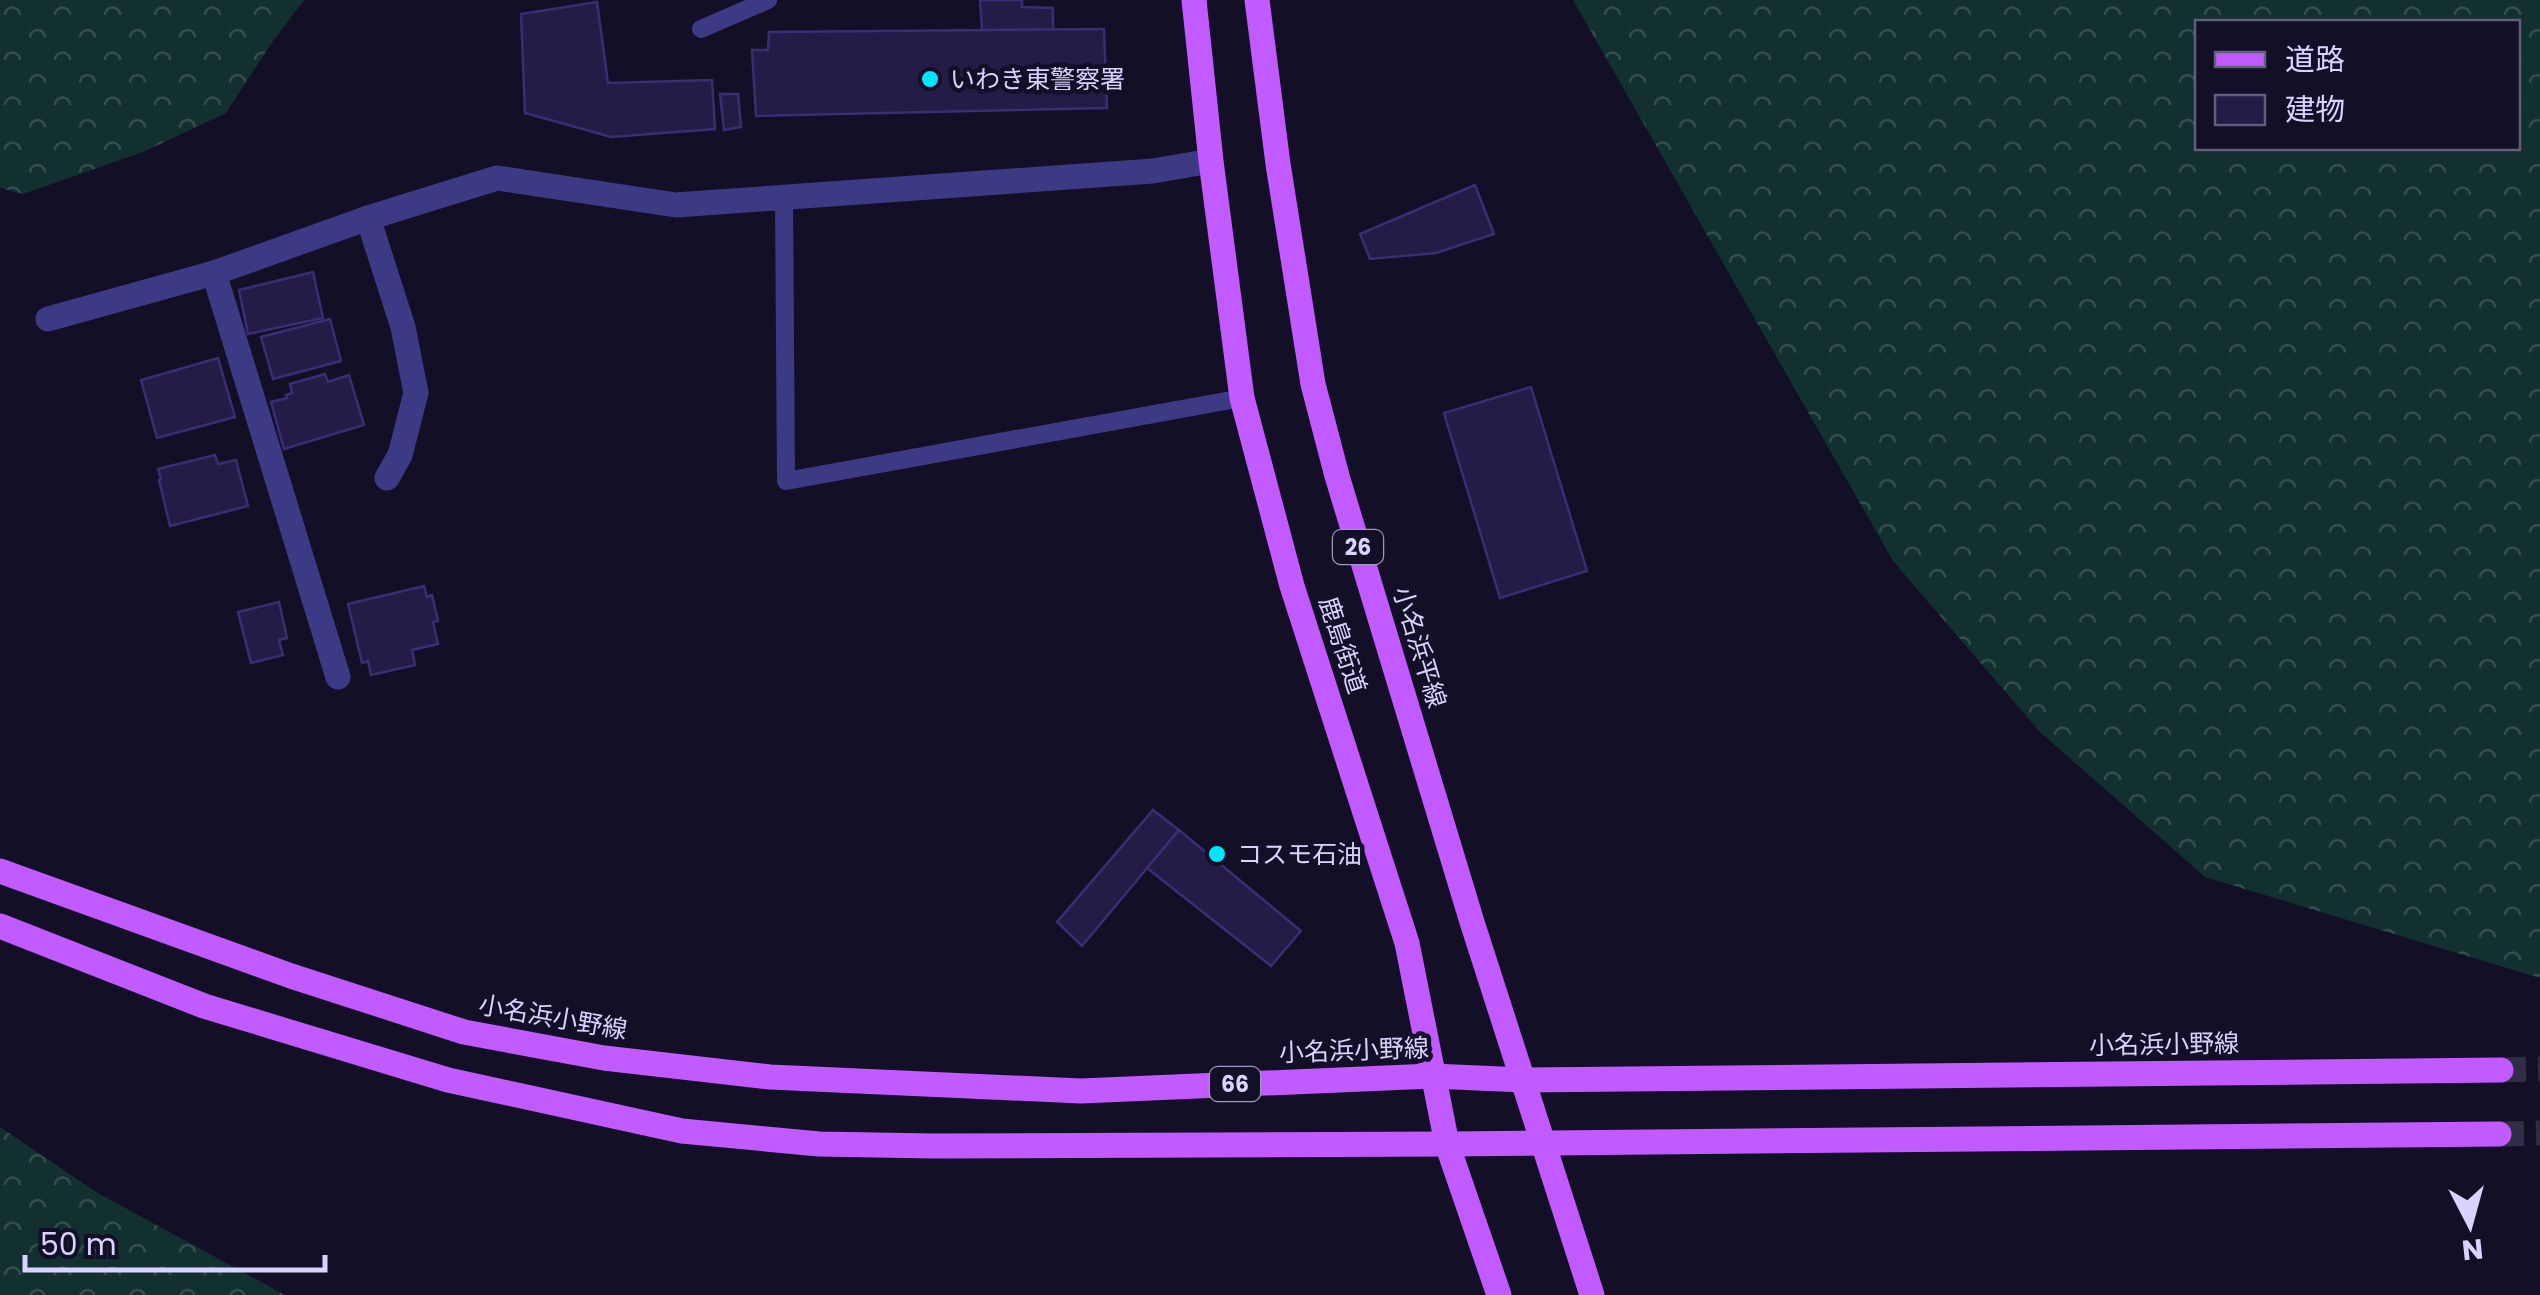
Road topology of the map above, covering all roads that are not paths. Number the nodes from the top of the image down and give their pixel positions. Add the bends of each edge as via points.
1 (768, 0) edge
2 (1194, 0) edge
3 (1257, 0) edge
4 (701, 29) dead end
5 (1211, 161) junction
6 (784, 198) junction
7 (368, 218) junction
8 (214, 273) junction
9 (48, 319) dead end
10 (1242, 398) junction
11 (386, 478) dead end
12 (338, 677) dead end
13 (0, 871) edge
14 (0, 926) edge
15 (2501, 1070) tunnel mouth
16 (1432, 1076) junction
17 (1524, 1080) junction
18 (2498, 1134) tunnel mouth
19 (1544, 1142) junction
20 (1447, 1144) junction
21 (1499, 1295) edge
22 (1592, 1295) edge

1 - 4 lane
2 - 5 main road, 鹿島街道
3 - 17 main road, 小名浜平線 / 26 via 1281,182 1336,476
5 - 6 street
5 - 10 main road, 鹿島街道
6 - 7 street via 676,206 497,178
6 - 10 lane via 786,481
7 - 8 street
7 - 11 street via 416,392 400,455
8 - 9 street
8 - 12 street
10 - 16 main road, 鹿島街道 via 1292,586 1407,943
13 - 16 main road, 小名浜小野線 / 66 via 464,1032 604,1058 770,1076 1082,1091
14 - 20 main road via 204,1006 448,1080 682,1131 934,1146
15 - 17 main road, 小名浜小野線 / 66
16 - 17 main road, 小名浜小野線 / 66
16 - 20 main road, 鹿島街道
17 - 19 main road, 小名浜平線 / 26
18 - 19 main road
19 - 20 main road
19 - 22 main road, 小名浜平線 / 26
20 - 21 main road, 鹿島街道

